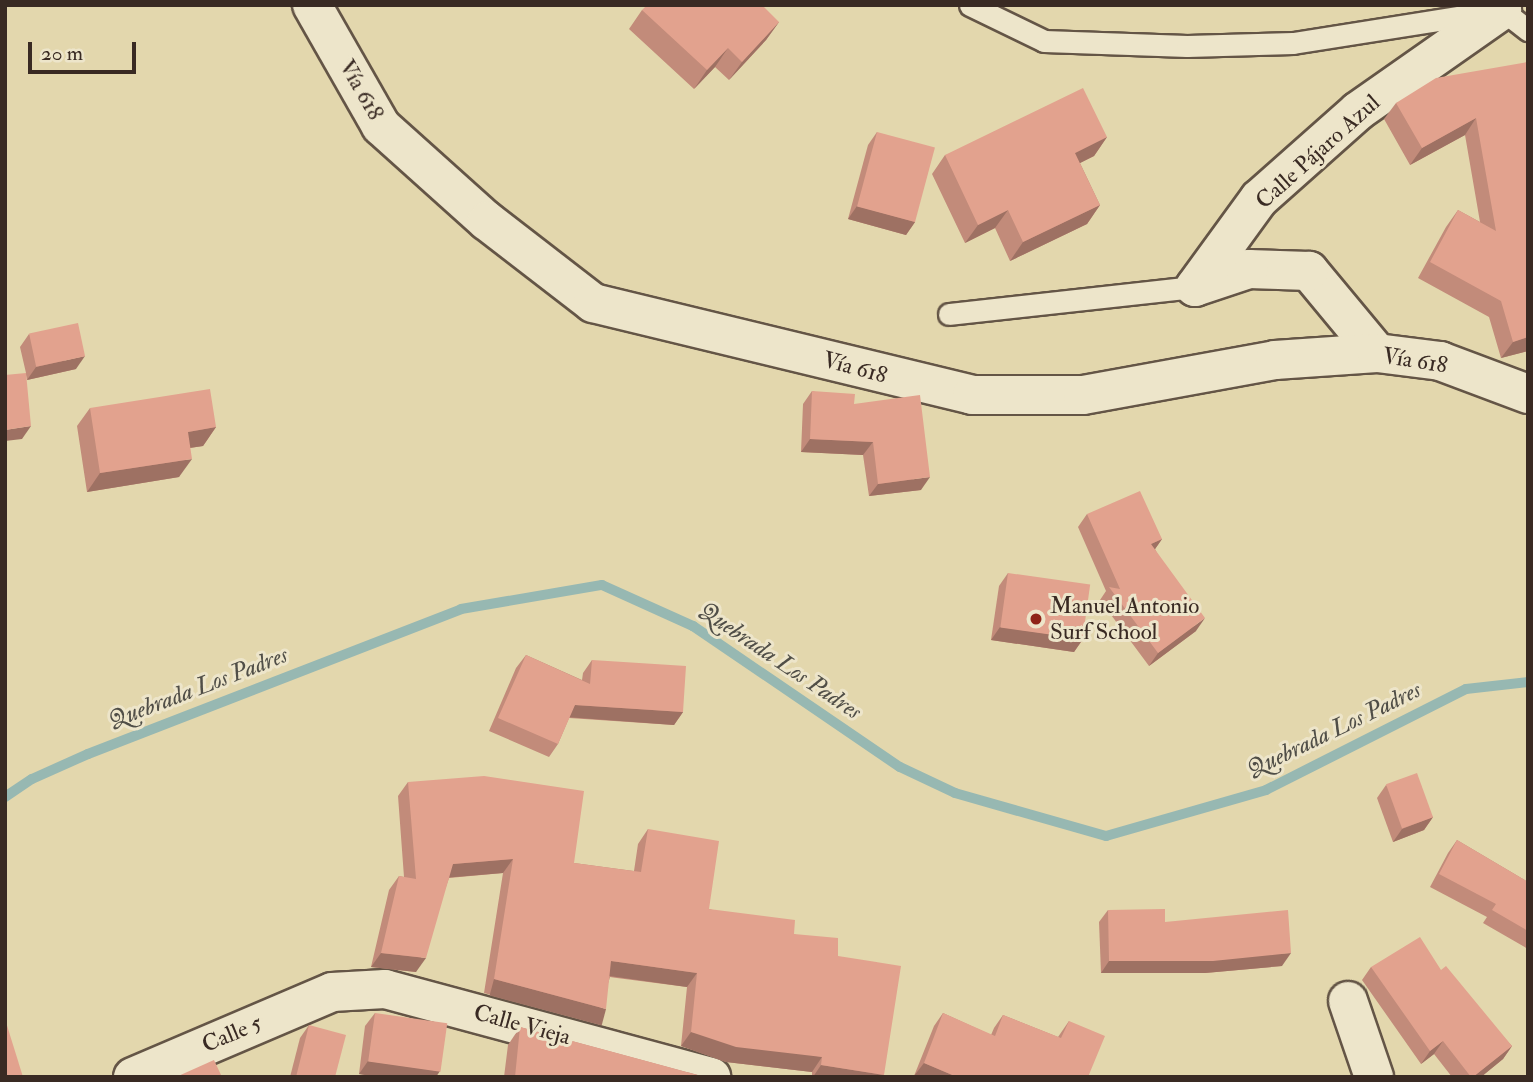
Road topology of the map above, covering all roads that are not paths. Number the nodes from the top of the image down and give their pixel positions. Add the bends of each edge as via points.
1 (313, 5) edge
2 (970, 5) edge
3 (1509, 15) edge
4 (1195, 287) junction
5 (949, 314) dead end
6 (1377, 354) junction
7 (1528, 394) edge
8 (332, 992) joint
9 (1348, 1001) dead end
10 (133, 1077) edge
11 (711, 1077) edge
12 (1374, 1077) edge

1 - 6 street, Vía 618 via 382,126 486,221 593,303 972,395 1083,395 1275,360
2 - 3 lane via 1044,41 1188,46 1293,43
3 - 4 street, Calle Pájaro Azul via 1358,111 1259,199
4 - 5 lane
4 - 6 street via 1249,269 1308,271
6 - 7 street, Vía 618 via 1440,361
8 - 10 street, Calle 5
8 - 11 street, Calle Vieja via 385,989
9 - 12 street

